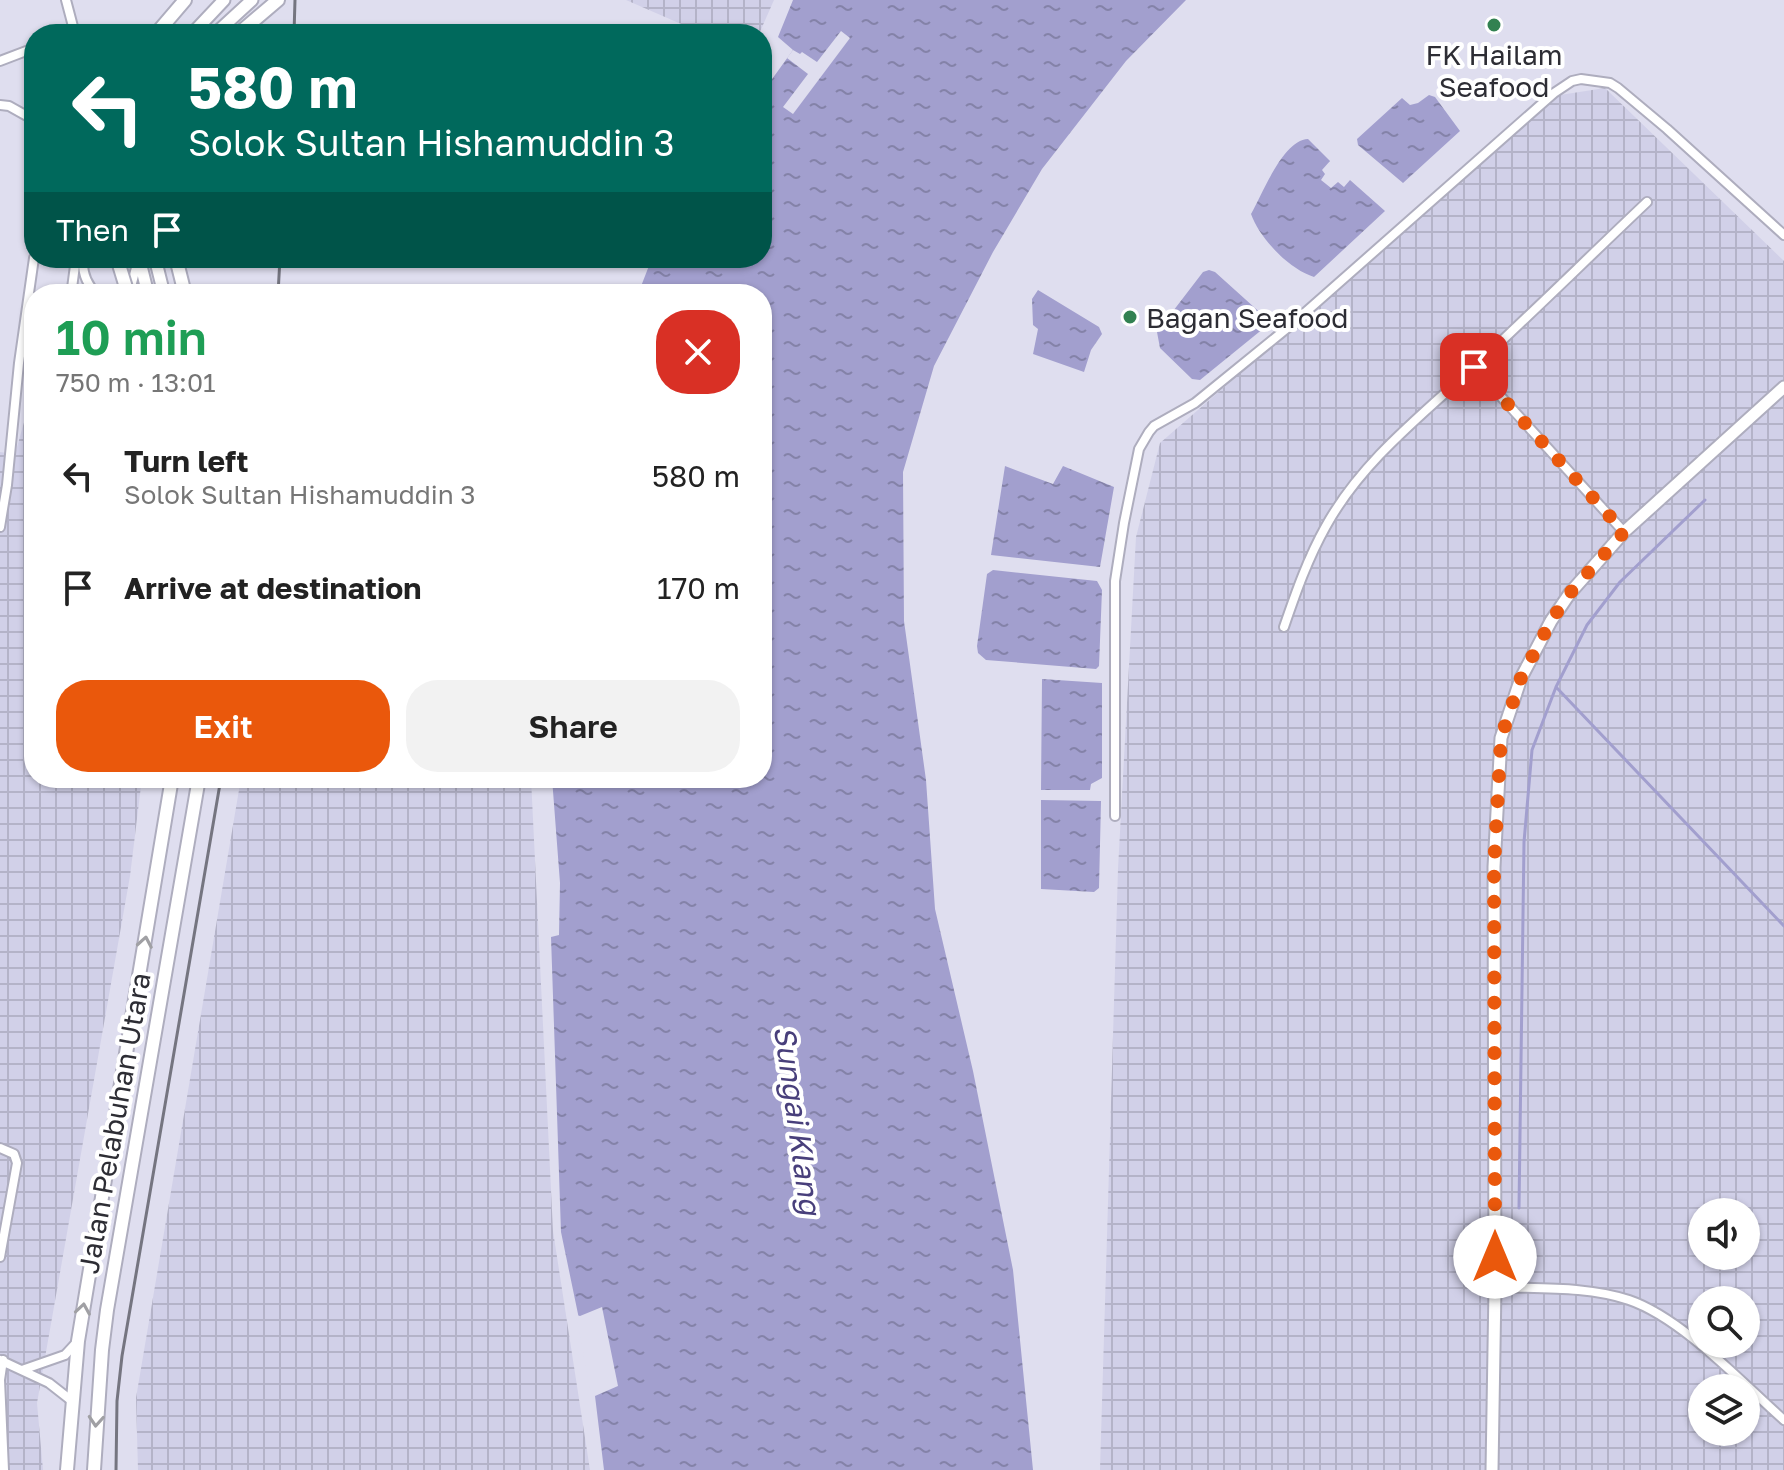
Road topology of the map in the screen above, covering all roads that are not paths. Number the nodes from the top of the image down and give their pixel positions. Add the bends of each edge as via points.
1 (66, 0) edge
2 (185, 0) edge
3 (224, 0) edge
4 (252, 0) edge
5 (278, 0) edge
6 (72, 24) edge
7 (165, 24) edge
8 (201, 24) edge
9 (226, 24) edge
10 (250, 24) edge
11 (24, 52) edge
12 (0, 61) edge
13 (0, 105) edge
14 (24, 114) edge
15 (1647, 202) dead end
16 (1784, 235) edge
17 (24, 337) edge
18 (1474, 367) junction
19 (1784, 387) edge
20 (0, 527) edge
21 (1624, 532) junction
22 (1284, 627) dead end
23 (170, 788) edge
24 (196, 788) edge
25 (1115, 816) dead end
26 (0, 1148) edge
27 (0, 1257) edge
28 (1495, 1287) junction
29 (78, 1341) junction
30 (2, 1360) edge
31 (22, 1370) junction
32 (72, 1401) junction
33 (1784, 1420) edge
34 (4, 1470) edge
35 (67, 1470) edge
36 (94, 1470) edge
37 (1492, 1470) edge

1 - 6 street
2 - 7 main road
3 - 8 street
4 - 9 street
5 - 10 main road
11 - 12 street
13 - 14 street
15 - 18 street
16 - 25 street via 1618,88 1593,80 1572,81 1291,325 1195,403 1154,426 1139,449 1115,581
17 - 20 street
18 - 21 street
18 - 22 street via 1418,416 1346,496 1326,525
19 - 21 street
21 - 28 street via 1551,621 1521,678 1501,738 1494,867
29 -> 23 main road, Jalan Pelabuhan Utara
24 -> 36 main road, Jalan Pelabuhan Utara via 107,1310
26 - 27 street via 14,1154 17,1163
28 - 33 street via 1578,1290 1647,1308 1688,1335
28 - 37 street
29 - 31 street via 65,1355
29 - 32 main road, Jalan Pelabuhan Utara
30 - 31 street
30 - 34 street
31 - 32 street
32 - 35 main road, Jalan Pelabuhan Utara

